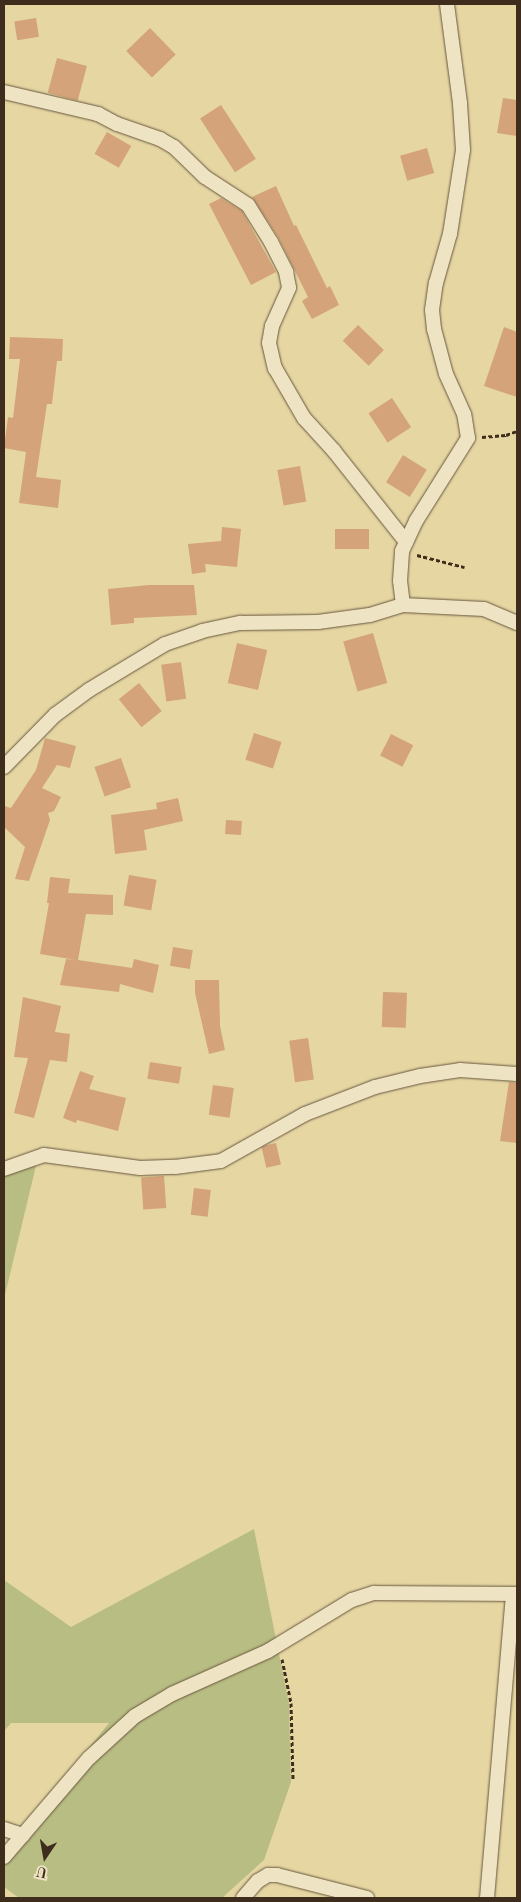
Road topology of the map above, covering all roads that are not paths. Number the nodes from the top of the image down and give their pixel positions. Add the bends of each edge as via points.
1 (447, 4) edge
2 (4, 92) edge
3 (404, 547) junction
4 (403, 605) junction
5 (517, 623) edge
6 (4, 767) edge
7 (517, 1074) edge
8 (4, 1169) edge
9 (515, 1594) edge
10 (4, 1829) edge
11 (23, 1835) junction
12 (4, 1857) edge
13 (244, 1898) edge
14 (368, 1898) edge
15 (487, 1898) edge

1 - 3 street via 463,150 455,209 432,310 446,374 464,414 468,438 416,521
2 - 3 street via 98,114 140,134 160,139 174,147 205,177 248,205 275,249 286,272 289,288 272,326 269,343 275,368 304,418 340,458
3 - 4 street via 400,581
4 - 5 street via 484,609
4 - 6 street via 370,615 318,622 240,622 165,644 89,690 56,715
7 - 8 street via 460,1070 375,1087 305,1114 221,1161 140,1168 44,1155
9 - 11 street via 374,1593 352,1600 279,1644 172,1694 120,1728 89,1758
9 - 15 street
10 - 11 street
11 - 12 street
13 - 14 street via 258,1881 277,1874

